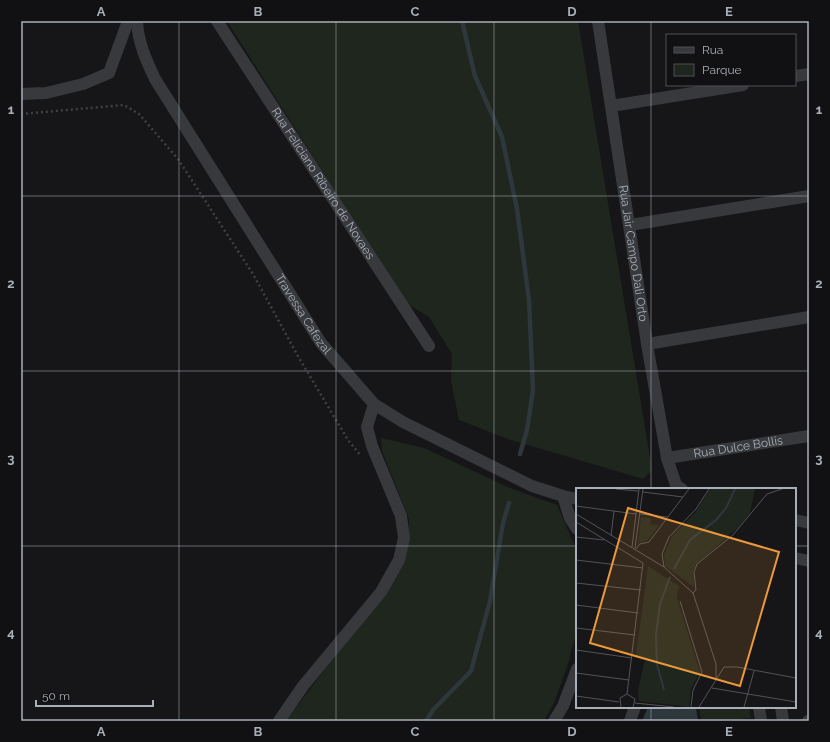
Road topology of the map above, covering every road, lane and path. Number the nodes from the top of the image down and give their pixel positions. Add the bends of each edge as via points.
1 (128, 21) edge
2 (136, 21) edge
3 (217, 21) edge
4 (598, 21) edge
5 (809, 74) edge
6 (796, 76) edge
7 (737, 86) edge
8 (21, 94) edge
9 (612, 106) junction
10 (21, 114) edge
11 (809, 196) edge
12 (630, 225) junction
13 (809, 317) edge
14 (647, 344) junction
15 (429, 346) dead end
16 (374, 404) junction
17 (809, 436) edge
18 (667, 458) junction
19 (365, 459) dead end
20 (679, 487) edge
21 (563, 496) junction
22 (576, 499) edge
23 (796, 520) edge
24 (809, 523) edge
25 (576, 527) edge
26 (796, 558) edge
27 (809, 561) edge
28 (576, 672) edge
29 (635, 708) edge
30 (759, 708) edge
31 (781, 708) edge
32 (279, 721) edge
33 (554, 721) edge
34 (630, 721) edge
35 (761, 721) edge
36 (783, 721) edge

1 - 8 street via 109,73 83,84 46,93
2 - 16 street, Travessa Cafezal via 143,54 156,79 321,343
3 - 15 street, Rua Feliciano Ribeiro de Novaes
4 - 9 street, Rua Jair Campo Dali Orto
5 - 6 street
7 - 9 street
9 - 12 street, Rua Jair Campo Dali Orto
10 - 19 path via 124,105 139,114 178,159 253,274 340,427
11 - 12 street
12 - 14 street, Rua Jair Campo Dali Orto
13 - 14 street
14 - 18 street, Rua Jair Campo Dali Orto
16 - 21 street, Travessa Cafezal via 403,422 532,486
16 - 32 street via 367,427 372,446 401,516 404,538 399,560 381,592 303,686
17 - 18 street, Rua Dulce Bollis
18 - 20 street, Rua Jair Campo Dali Orto
21 - 22 street, Travessa Cafezal
21 - 25 street
23 - 24 street
26 - 27 street
28 - 33 street via 563,706
29 - 34 street
30 - 35 street
31 - 36 street

